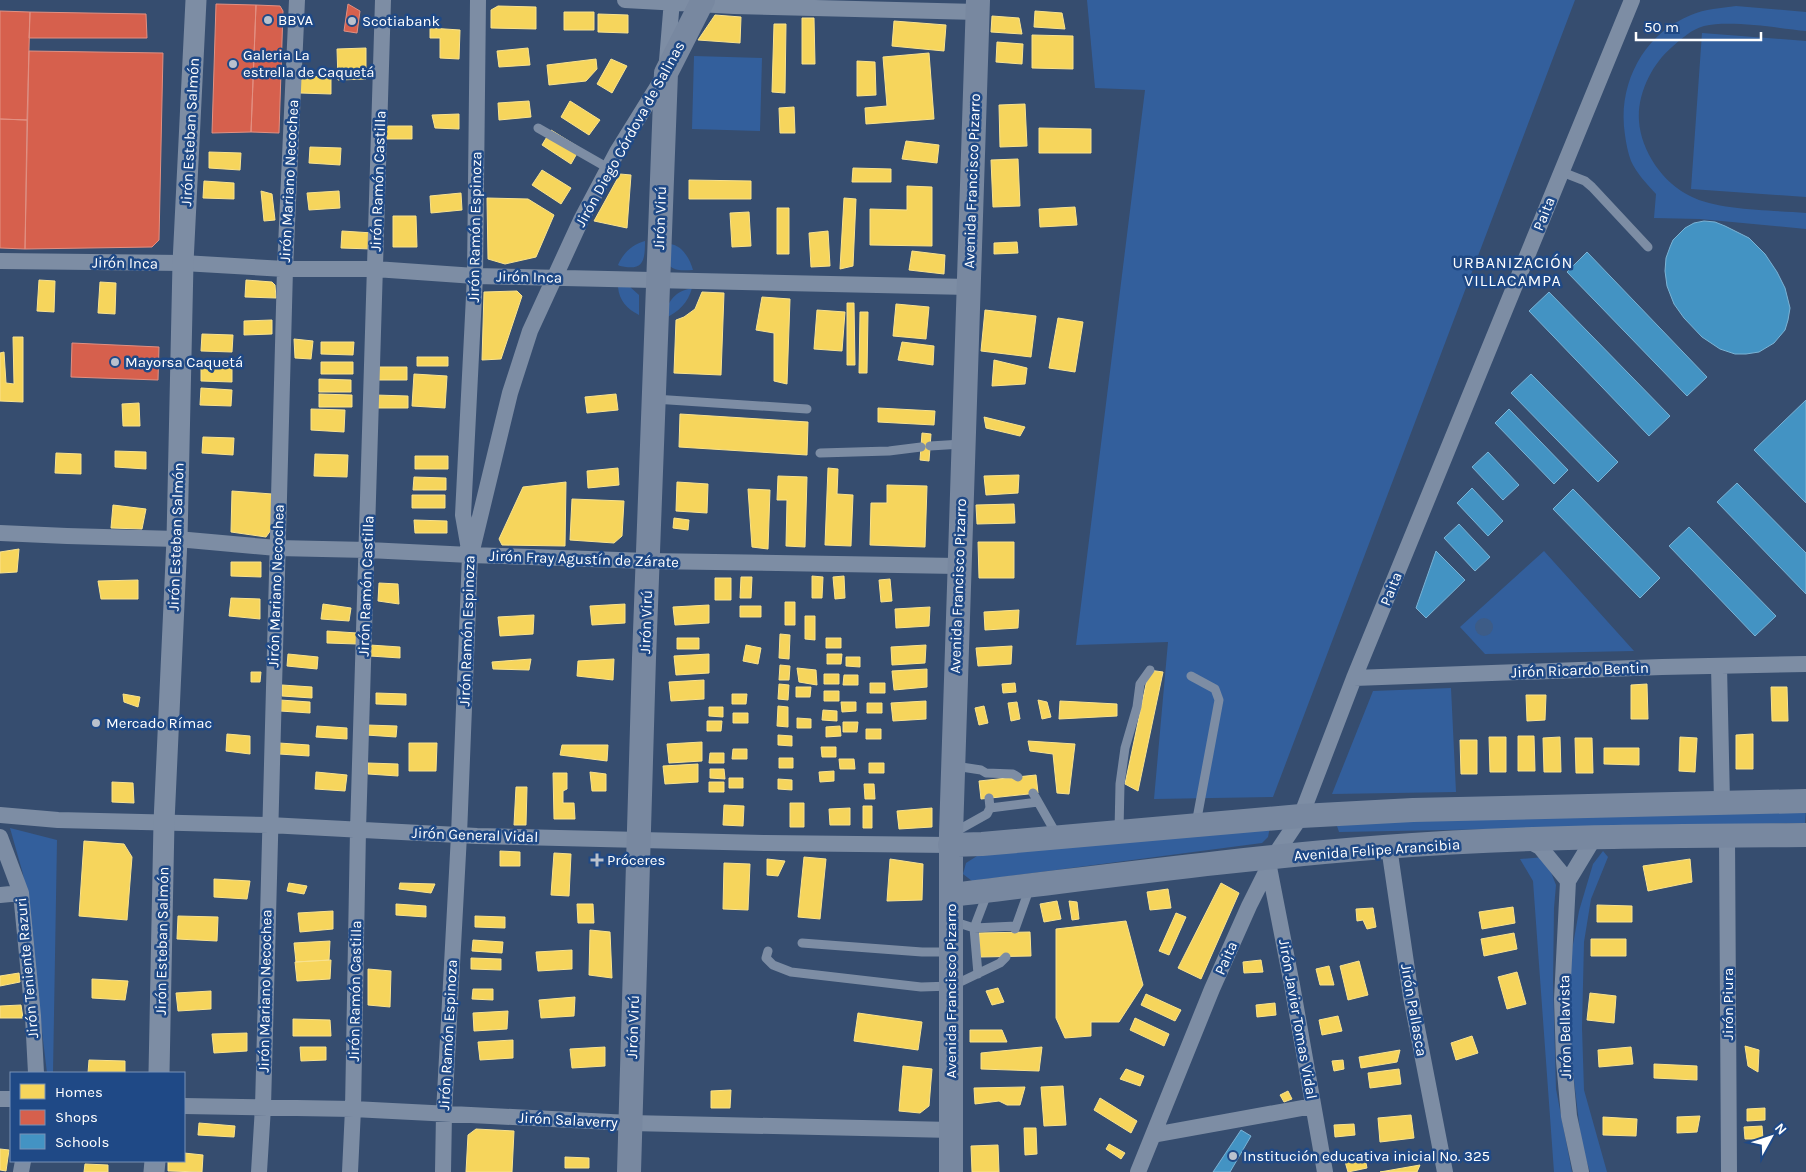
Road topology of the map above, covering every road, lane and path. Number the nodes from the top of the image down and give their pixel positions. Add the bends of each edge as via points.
1 (196, 0) edge
2 (297, 0) edge
3 (383, 0) edge
4 (478, 0) edge
5 (625, 0) edge
6 (1632, 0) edge
7 (672, 1) edge
8 (702, 2) edge
9 (978, 6) edge
10 (666, 73) junction
11 (538, 128) dead end
12 (608, 168) junction
13 (1562, 172) junction
14 (1648, 247) dead end
15 (0, 261) edge
16 (183, 263) junction
17 (285, 269) junction
18 (375, 269) junction
19 (475, 276) junction
20 (554, 277) junction
21 (658, 282) junction
22 (969, 287) junction
23 (654, 399) junction
24 (807, 409) dead end
25 (963, 444) junction
26 (820, 453) dead end
27 (0, 533) edge
28 (177, 539) junction
29 (277, 548) junction
30 (368, 550) junction
31 (470, 555) junction
32 (648, 561) junction
33 (958, 566) junction
34 (1806, 664) edge
35 (1719, 666) junction
36 (1150, 670) dead end
37 (1191, 676) dead end
38 (1354, 678) junction
39 (953, 766) junction
40 (1018, 777) dead end
41 (1033, 793) dead end
42 (989, 798) dead end
43 (1806, 801) edge
44 (1038, 802) junction
45 (1722, 802) junction
46 (990, 808) junction
47 (0, 815) edge
48 (1301, 816) junction
49 (164, 822) junction
50 (269, 825) junction
51 (1195, 825) junction
52 (358, 830) junction
53 (1119, 832) junction
54 (459, 835) junction
55 (1806, 835) edge
56 (1727, 836) junction
57 (0, 837) edge
58 (1058, 837) junction
59 (1594, 838) junction
60 (639, 839) junction
61 (950, 839) junction
62 (1528, 840) junction
63 (1389, 847) junction
64 (1271, 862) junction
65 (1568, 881) junction
66 (1030, 886) junction
67 (988, 891) junction
68 (21, 894) junction
69 (0, 895) edge
70 (951, 895) junction
71 (950, 921) junction
72 (974, 928) junction
73 (802, 943) dead end
74 (768, 951) dead end
75 (951, 952) junction
76 (1006, 957) dead end
77 (978, 974) junction
78 (952, 986) junction
79 (36, 1072) edge
80 (159, 1072) edge
81 (185, 1106) edge
82 (1313, 1106) junction
83 (263, 1107) junction
84 (353, 1109) junction
85 (444, 1113) junction
86 (630, 1123) junction
87 (952, 1130) junction
88 (1153, 1135) junction
89 (260, 1172) edge
90 (350, 1172) edge
91 (443, 1172) edge
92 (629, 1172) edge
93 (951, 1172) edge
94 (1138, 1172) edge
95 (1325, 1172) edge
96 (1445, 1172) edge
97 (1581, 1172) edge
98 (1729, 1172) edge

1 - 16 street, Jirón Esteban Salmón
2 - 17 street, Jirón Mariano Necochea
3 - 18 street, Jirón Ramón Castilla
4 - 19 street, Jirón Ramón Espinoza
5 - 7 street
6 - 13 street, Paita
7 - 8 street
7 - 10 street
8 - 9 street via 734,6
8 - 10 main road, Jirón Diego Córdova de Salinas
9 - 22 main road, Avenida Francisco Pizarro
10 - 12 street, Jirón Diego Córdova de Salinas
10 - 21 main road, Jirón Virú
11 - 12 lane
12 - 20 street, Jirón Diego Córdova de Salinas
13 - 14 lane via 1592,187
13 - 38 street, Paita
15 - 16 street, Jirón Inca
16 - 17 street, Jirón Inca
16 - 28 street, Jirón Esteban Salmón
17 - 18 street, Jirón Inca
17 - 29 street, Jirón Mariano Necochea
18 - 19 street, Jirón Inca
18 - 30 street, Jirón Ramón Castilla
19 - 20 street, Jirón Inca
19 - 31 street, Jirón Ramón Espinoza via 463,515
20 - 21 street, Jirón Inca
20 - 31 street, Jirón Diego Córdova de Salinas via 519,362
21 - 22 street, Jirón Inca
21 - 23 main road, Jirón Virú
22 - 25 main road, Avenida Francisco Pizarro
23 - 24 lane
23 - 32 main road, Jirón Virú
25 - 26 lane
25 - 33 main road, Avenida Francisco Pizarro
27 - 28 street, Jirón Fray Agustín de Zárate
28 - 29 street, Jirón Fray Agustín de Zárate
28 - 49 street, Jirón Esteban Salmón
29 - 30 street, Jirón Fray Agustín de Zárate
29 - 50 street, Jirón Mariano Necochea
30 - 31 street, Jirón Fray Agustín de Zárate
30 - 52 street, Jirón Ramón Castilla
31 - 32 street, Jirón Fray Agustín de Zárate
31 - 54 street, Jirón Ramón Espinoza
32 - 33 street, Jirón Fray Agustín de Zárate
32 - 60 main road, Jirón Virú
33 - 39 main road, Avenida Francisco Pizarro
34 - 35 street, Jirón Ricardo Bentin
35 - 38 street, Jirón Ricardo Bentin
35 - 45 street
36 - 53 lane via 1140,684 1125,748
37 - 51 lane via 1215,689 1219,700
38 - 48 street, Paita
39 - 40 lane via 981,770 987,777 1013,774
39 - 61 main road, Avenida Francisco Pizarro
41 - 44 lane
42 - 46 lane
43 - 45 main road
44 - 46 lane
44 - 58 lane
45 - 48 main road
46 - 61 lane via 987,814
47 - 49 street, Jirón General Vidal via 58,820
48 - 51 main road
48 - 64 street, Paita
49 - 50 street, Jirón General Vidal
49 - 80 street, Jirón Esteban Salmón
50 - 52 street, Jirón General Vidal
50 - 83 street, Jirón Mariano Necochea
51 - 53 main road
52 - 54 street, Jirón General Vidal
52 - 84 street, Jirón Ramón Castilla
53 - 58 main road
54 - 60 street, Jirón General Vidal
54 - 85 street, Jirón Ramón Espinoza
55 - 56 main road, Avenida Felipe Arancibia
56 - 59 main road, Avenida Felipe Arancibia
56 - 98 street, Jirón Piura
57 - 68 street, Jirón Teniente Razuri
58 - 61 main road via 982,844
59 - 62 main road, Avenida Felipe Arancibia
59 - 65 street, Jirón Bellavista
60 - 61 street, Jirón General Vidal via 766,843
60 - 86 main road, Jirón Virú
61 - 70 main road, Avenida Francisco Pizarro
62 - 63 main road, Avenida Felipe Arancibia
62 - 65 street via 1540,847
63 - 64 main road, Avenida Felipe Arancibia
63 - 96 street, Jirón Pallasca via 1411,997
64 - 66 main road, Avenida Felipe Arancibia
64 - 82 street, Jirón Javier Tomas Vidal
64 - 88 street, Paita via 1212,989
65 - 97 street, Jirón Bellavista via 1562,1031 1569,1116
66 - 67 main road, Avenida Felipe Arancibia
66 - 72 lane via 1015,929
67 - 70 main road, Avenida Felipe Arancibia
67 - 72 lane
68 - 69 street
68 - 79 street, Jirón Teniente Razuri
70 - 71 main road, Avenida Francisco Pizarro
71 - 72 lane
71 - 75 main road, Avenida Francisco Pizarro
72 - 77 lane
73 - 75 lane
74 - 78 lane via 766,958 773,965 791,972 921,987
75 - 78 main road, Avenida Francisco Pizarro
76 - 77 lane
77 - 78 lane
78 - 87 main road, Avenida Francisco Pizarro
81 - 83 street, Jirón Salaverry
82 - 88 street
82 - 95 street, Jirón Javier Tomas Vidal
83 - 84 street, Jirón Salaverry
83 - 89 street, Jirón Mariano Necochea
84 - 85 street, Jirón Salaverry
84 - 90 street, Jirón Ramón Castilla
85 - 86 street, Jirón Salaverry
85 - 91 street, Jirón Ramón Espinoza
86 - 87 street, Jirón Salaverry
86 - 92 main road, Jirón Virú
87 - 93 main road, Avenida Francisco Pizarro
88 - 94 street, Paita

